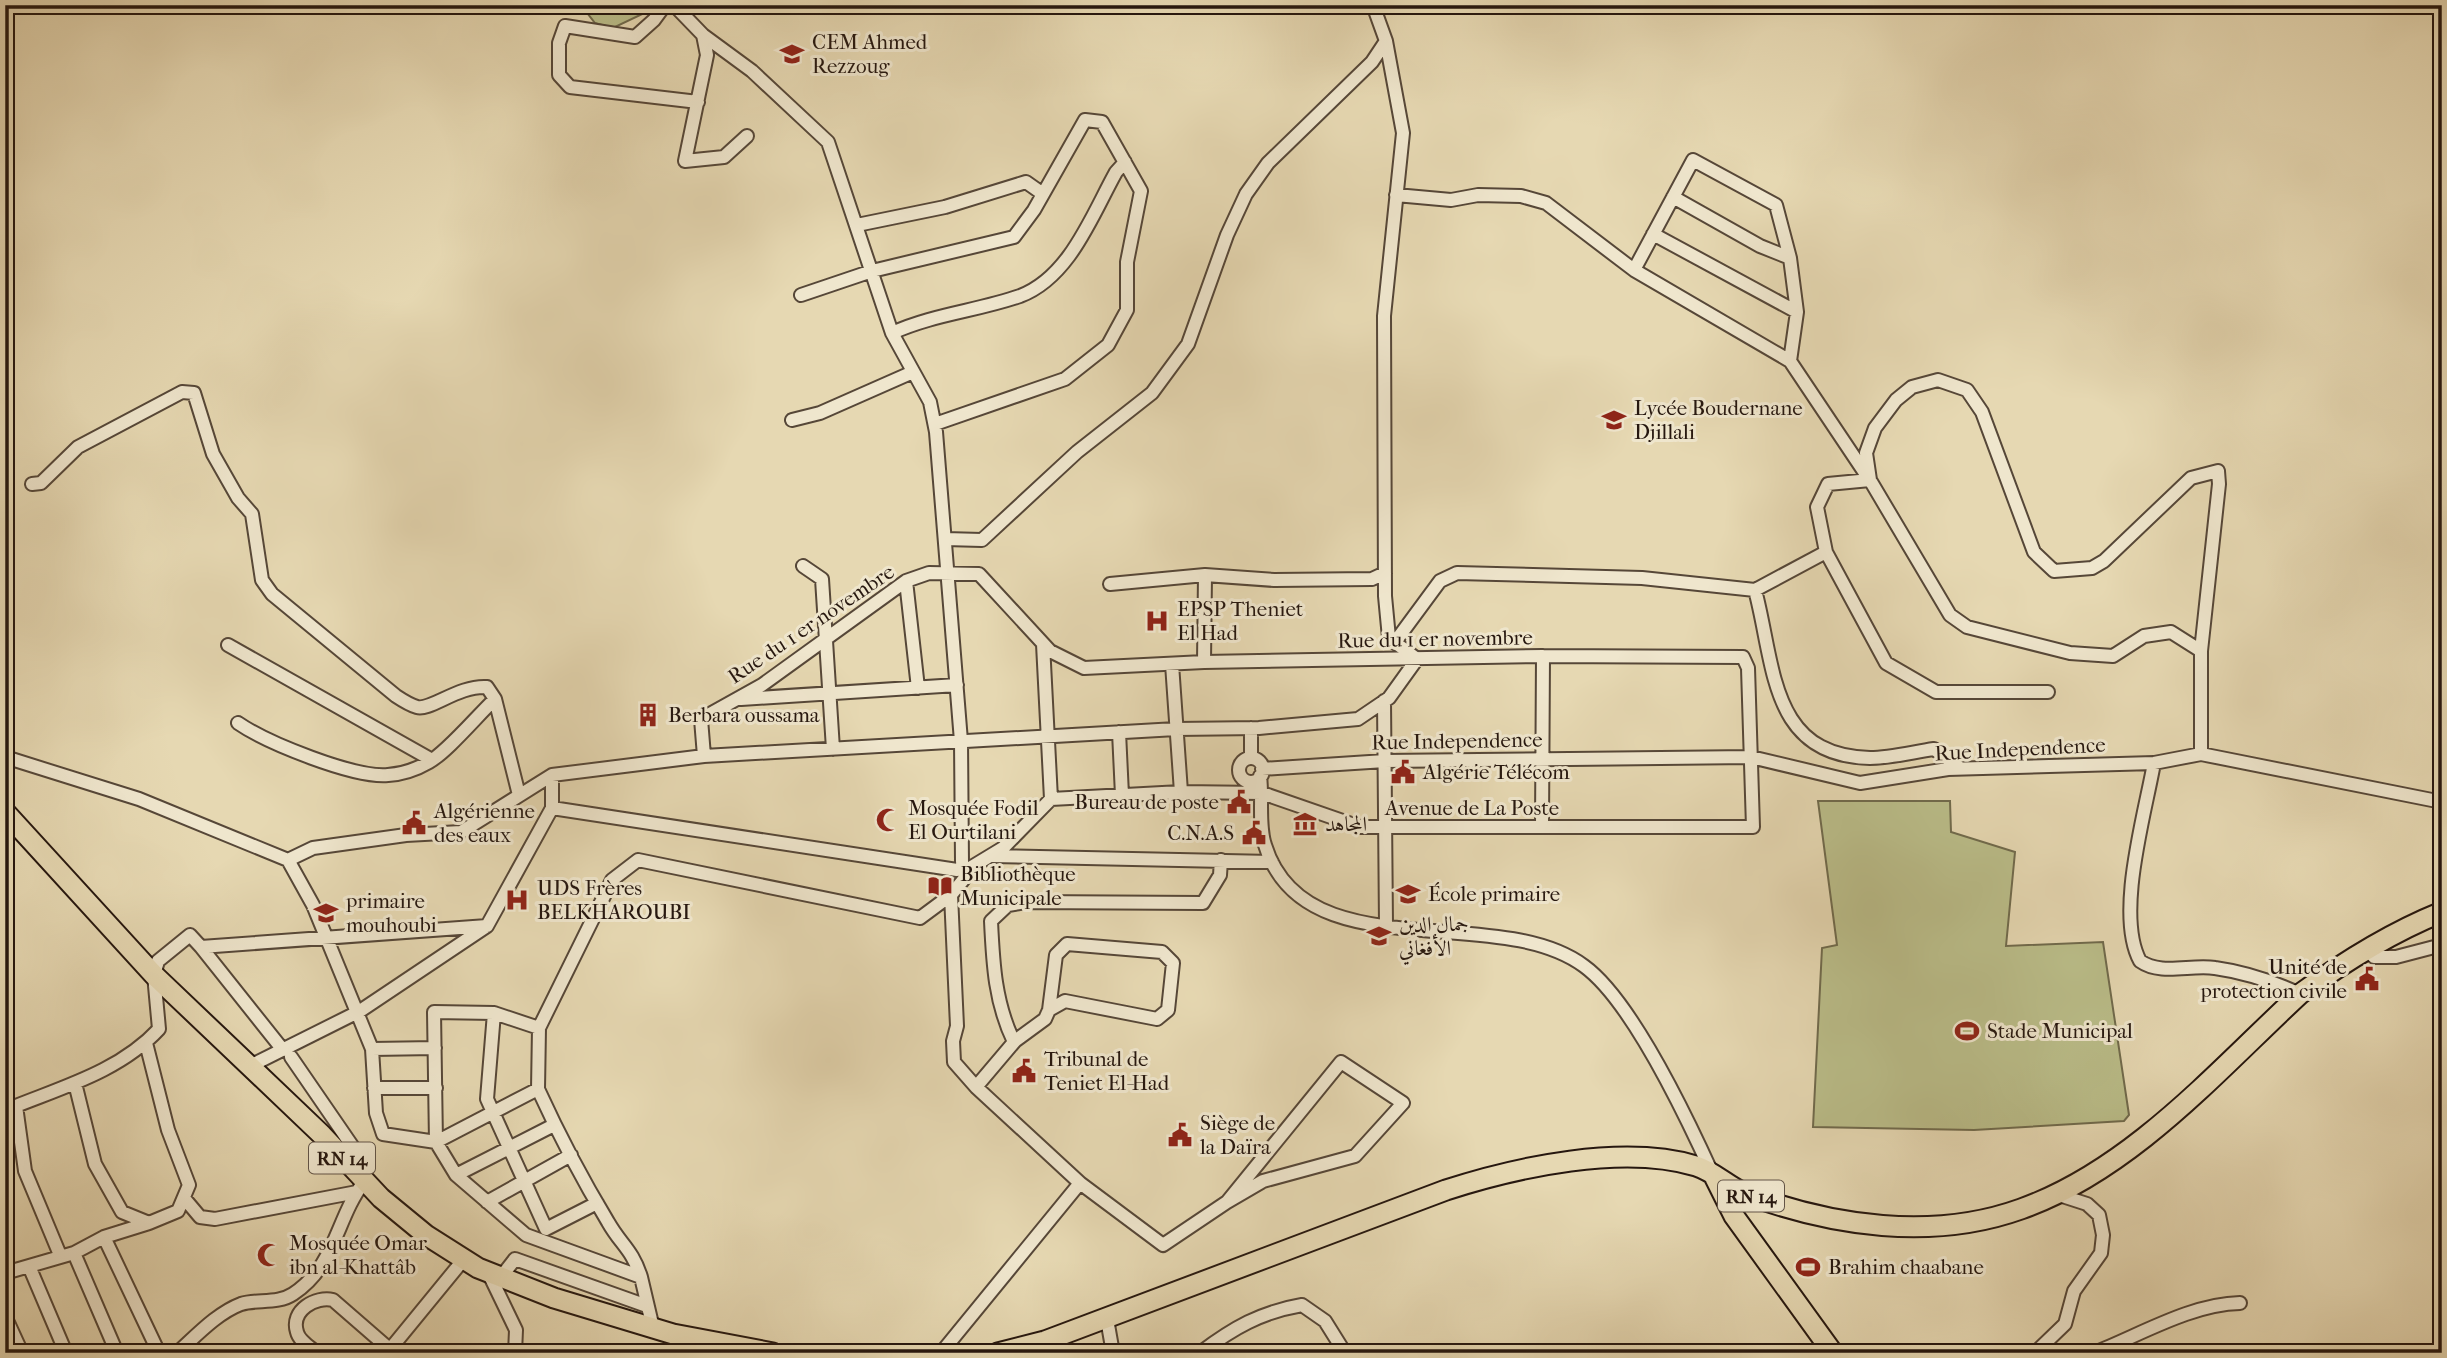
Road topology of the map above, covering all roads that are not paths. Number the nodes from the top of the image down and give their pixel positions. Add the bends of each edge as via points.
1 (665, 5) edge
2 (674, 5) edge
3 (1373, 5) edge
4 (703, 36) junction
5 (1386, 41) junction
6 (698, 102) junction
7 (747, 136) dead end
8 (1125, 162) junction
9 (1042, 194) junction
10 (1396, 195) junction
11 (1673, 197) junction
12 (857, 225) junction
13 (1653, 234) junction
14 (1790, 258) junction
15 (1634, 270) junction
16 (872, 271) junction
17 (802, 295) dead end
18 (1797, 312) junction
19 (892, 333) junction
20 (1790, 361) junction
21 (914, 372) junction
22 (792, 420) dead end
23 (934, 424) junction
24 (1870, 480) junction
25 (32, 484) dead end
26 (946, 539) junction
27 (1826, 552) junction
28 (803, 566) dead end
29 (948, 573) junction
30 (1385, 573) junction
31 (1205, 576) junction
32 (906, 581) junction
33 (1110, 584) dead end
34 (1755, 590) junction
35 (826, 638) junction
36 (1395, 642) junction
37 (1043, 644) junction
38 (228, 645) dead end
39 (2201, 651) junction
40 (1543, 656) junction
41 (1743, 657) joint
42 (1417, 659) junction
43 (1204, 662) junction
44 (1172, 664) junction
45 (957, 685) junction
46 (918, 688) junction
47 (829, 692) junction
48 (2048, 692) dead end
49 (495, 699) junction
50 (737, 699) junction
51 (1384, 701) junction
52 (238, 723) dead end
53 (1251, 728) junction
54 (1176, 729) junction
55 (1119, 732) junction
56 (1048, 738) junction
57 (961, 741) junction
58 (833, 749) junction
59 (2201, 754) junction
60 (704, 756) junction
61 (5, 757) edge
62 (1751, 757) junction
63 (1251, 758) junction
64 (1542, 759) junction
65 (432, 761) junction
66 (1385, 761) junction
67 (2154, 763) junction
68 (1960, 768) junction
69 (1261, 772) junction
70 (552, 775) junction
71 (1181, 792) junction
72 (1262, 793) junction
73 (1122, 795) junction
74 (519, 796) junction
75 (1051, 799) junction
76 (2442, 802) edge
77 (552, 808) junction
78 (5, 812) edge
79 (1542, 826) junction
80 (1384, 827) junction
81 (991, 856) junction
82 (288, 860) junction
83 (1221, 860) junction
84 (1272, 862) junction
85 (964, 869) junction
86 (951, 894) junction
87 (2442, 912) edge
88 (1385, 925) junction
89 (487, 926) junction
90 (326, 937) junction
91 (2442, 945) edge
92 (201, 947) junction
93 (2366, 948) junction
94 (154, 975) junction
95 (2300, 995) junction
96 (1049, 1010) junction
97 (356, 1013) junction
98 (494, 1013) junction
99 (539, 1028) junction
100 (1014, 1042) junction
101 (146, 1043) junction
102 (435, 1048) junction
103 (372, 1049) junction
104 (287, 1053) junction
105 (248, 1067) junction
106 (75, 1083) junction
107 (976, 1087) junction
108 (374, 1088) junction
109 (436, 1088) junction
110 (538, 1089) junction
111 (491, 1114) junction
112 (554, 1125) junction
113 (436, 1142) junction
114 (508, 1149) junction
115 (570, 1155) junction
116 (456, 1175) junction
117 (1715, 1178) junction
118 (524, 1182) junction
119 (1080, 1183) junction
120 (361, 1187) junction
121 (2056, 1194) junction
122 (184, 1198) junction
123 (487, 1202) junction
124 (1227, 1202) junction
125 (597, 1203) junction
126 (149, 1223) junction
127 (526, 1235) junction
128 (104, 1237) junction
129 (74, 1253) junction
130 (60, 1255) junction
131 (515, 1258) junction
132 (464, 1259) junction
133 (29, 1266) junction
134 (5, 1273) edge
135 (494, 1275) junction
136 (641, 1277) junction
137 (2240, 1303) dead end
138 (647, 1306) junction
139 (5, 1315) edge
140 (1107, 1319) junction
141 (653, 1328) junction
142 (390, 1352) edge
143 (22, 1353) edge
144 (66, 1353) edge
145 (117, 1353) edge
146 (159, 1353) edge
147 (177, 1353) edge
148 (317, 1353) edge
149 (515, 1353) edge
150 (773, 1353) edge
151 (941, 1353) edge
152 (998, 1353) edge
153 (1113, 1353) edge
154 (1200, 1353) edge
155 (1345, 1353) edge
156 (1833, 1353) edge
157 (2035, 1353) edge
158 (2094, 1353) edge

1 - 6 street via 635,37 565,26 559,43 559,75 570,87
2 - 4 street
3 - 5 street
4 - 6 street via 707,55
4 - 12 street via 752,71 828,142
5 - 10 street via 1403,133
5 - 26 street via 1372,62 1268,163 1246,194 1188,344 1152,393 1077,452 982,540
6 - 7 street via 685,161 724,157
8 - 9 street via 1102,122 1085,120
8 - 19 street via 1068,258 1050,275 1022,295 923,319
8 - 23 street via 1141,191 1127,262 1127,310 1108,345 1065,379
9 - 12 street via 1026,181 945,206
9 - 16 street via 1014,237
10 - 15 street via 1451,200 1521,195 1546,203
10 - 30 street via 1384,316
11 - 13 street
11 - 14 street
11 - 14 street via 1693,160 1776,205
12 - 16 street
13 - 15 street
13 - 18 street
14 - 18 street
15 - 20 street
16 - 17 street
16 - 19 street
18 - 20 street
19 - 21 street
20 - 24 street
21 - 22 street via 820,414
21 - 23 street via 930,402
23 - 26 street
24 - 27 street via 1828,484 1816,507
24 - 39 street via 1950,615 1967,627 2070,653 2113,656 2144,636 2171,632
24 - 39 street via 1866,453 1875,428 1912,387 1938,380 1967,390 1982,412 2034,552 2054,571 2092,568 2104,561 2191,478 2218,471
25 - 49 street via 41,483 78,447 182,392 194,393 213,454 251,514 261,580 272,594 396,696 417,707 427,708 448,694 473,686 487,687
26 - 29 street
27 - 34 street
27 - 48 street via 1886,663 1936,692
28 - 35 street via 822,579
29 - 32 street, Rue du 1 er novembre via 929,573
29 - 37 street, Rue du 1 er novembre via 979,574
29 - 45 street
30 - 31 street via 1372,579
30 - 36 street via 1389,638
31 - 33 street
31 - 43 street
32 - 35 street, Rue du 1 er novembre
32 - 46 street
34 - 36 street via 1642,578 1457,573 1440,581
34 - 68 street via 1777,695 1799,732 1830,754 1871,758 1934,748
35 - 47 street
35 - 50 street, Rue du 1 er novembre
36 - 42 street
37 - 44 street, Rue du 1 er novembre via 1084,668
37 - 56 street
38 - 65 street
39 - 59 street
40 - 41 street, Rue du 1 er novembre
40 - 42 street, Rue du 1 er novembre
40 - 64 street
41 - 62 street, Avenue de La Poste via 1748,668
42 - 43 street, Rue du 1 er novembre
42 - 51 street
43 - 44 street, Rue du 1 er novembre
44 - 54 street
45 - 46 street
45 - 57 street
46 - 47 street
47 - 50 street
47 - 58 street
49 - 65 street
49 - 74 street
50 - 60 street, Rue du 1 er novembre via 701,719
51 - 53 street via 1358,719
51 - 66 street
52 - 65 street via 260,738 323,762 386,775
53 - 54 street
53 - 63 street
54 - 55 street
54 - 71 street
55 - 56 street
55 - 73 street
56 - 57 street
56 - 75 street
57 - 58 street
57 - 85 street
58 - 60 street
59 - 67 street, Rue Independence
59 - 76 street, Rue Independence
60 - 70 street
61 - 82 street via 139,799
62 - 64 street, Rue Independence
62 - 68 street, Rue Independence via 1860,783
62 - 79 street, Avenue de La Poste via 1753,827
63 - 69 street via 1257,760
63 - 69 street via 1241,763 1239,774 1251,782
64 - 66 street, Rue Independence
64 - 79 street
66 - 69 street, Rue Independence
66 - 80 street
67 - 68 street, Rue Independence
67 - 95 street via 2141,822 2130,914 2130,932 2140,961 2160,969 2219,968
69 - 72 street
70 - 74 street
70 - 77 street
71 - 72 street, Avenue de La Poste
71 - 73 street, Avenue de La Poste
72 - 80 street, Avenue de La Poste via 1360,827
72 - 84 street via 1264,843
73 - 75 street, Avenue de La Poste
74 - 82 street via 461,832 313,848
75 - 81 street
77 - 85 street
77 - 89 street
78 - 94 main road, RN 14
79 - 80 street, Avenue de La Poste
80 - 88 street
81 - 83 street
81 - 85 street
82 - 90 street
83 - 84 street
83 - 100 street via 1220,875 1203,903 1008,905 991,921 995,982
84 - 88 street via 1278,876 1306,902 1347,921
85 - 86 street
86 - 99 street via 920,918 638,860 612,880
86 - 107 street via 957,1026 954,1062
87 - 93 main road, RN 14
88 - 117 street via 1541,943 1585,966 1629,1016
89 - 90 street
89 - 97 street
90 - 92 street
90 - 97 street
91 - 93 street via 2396,957 2374,957
92 - 94 street via 190,935 158,961
92 - 104 street
93 - 95 main road, RN 14
94 - 101 street via 159,1029
94 - 105 main road, RN 14
95 - 121 main road, RN 14 via 2135,1143
96 - 96 street via 1065,1001 1157,1019 1168,1010 1173,963 1162,952 1066,944 1056,954
96 - 100 street via 1045,1020
97 - 103 street
97 - 104 street
98 - 99 street
98 - 102 street via 434,1012
98 - 111 street via 487,1099
99 - 110 street
100 - 107 street
101 - 106 street
101 - 122 street via 168,1130 190,1185
102 - 103 street
102 - 109 street
103 - 108 street
104 - 105 street
104 - 120 street via 356,1153
105 - 120 main road, RN 14 via 322,1135
106 - 126 street via 94,1164 122,1212
106 - 130 street via 16,1106 25,1171
107 - 119 street
108 - 109 street
108 - 113 street via 383,1134
109 - 113 street
110 - 111 street
110 - 112 street
111 - 113 street
111 - 114 street
112 - 114 street
112 - 115 street
113 - 116 street
114 - 116 street
114 - 118 street
115 - 118 street
115 - 125 street
116 - 123 street
117 - 121 main road, RN 14 via 1765,1201 1821,1217 1891,1226 1937,1227 1983,1220
117 - 140 main road, RN 14 via 1698,1166 1645,1157 1492,1176
117 - 156 main road via 1734,1216
118 - 123 street
118 - 125 street via 546,1229
119 - 124 street via 1163,1245
119 - 151 street
120 - 122 street via 215,1219 200,1217
120 - 132 main road, RN 14
120 - 147 street via 329,1258 293,1294 242,1304 219,1316
121 - 157 street via 2087,1204 2099,1215 2101,1253 2074,1292 2065,1324
122 - 126 street via 178,1211
123 - 127 street
124 - 124 street via 1341,1062 1403,1103 1355,1156 1263,1181
125 - 136 street via 634,1254
126 - 128 street
127 - 131 street
127 - 136 street
128 - 129 street
128 - 146 street
129 - 130 street
129 - 145 street
130 - 133 street
131 - 135 street
131 - 138 street
132 - 135 main road, RN 14
132 - 142 street
133 - 134 street
133 - 144 street
135 - 141 main road, RN 14
135 - 149 street via 516,1330
136 - 138 street
137 - 158 street via 2199,1311
138 - 141 street
139 - 143 street
140 - 152 main road, RN 14
140 - 153 street
141 - 150 main road, RN 14
142 - 148 street via 333,1300 324,1298 312,1301 296,1323 302,1340
154 - 155 street via 1270,1310 1302,1305 1325,1321

